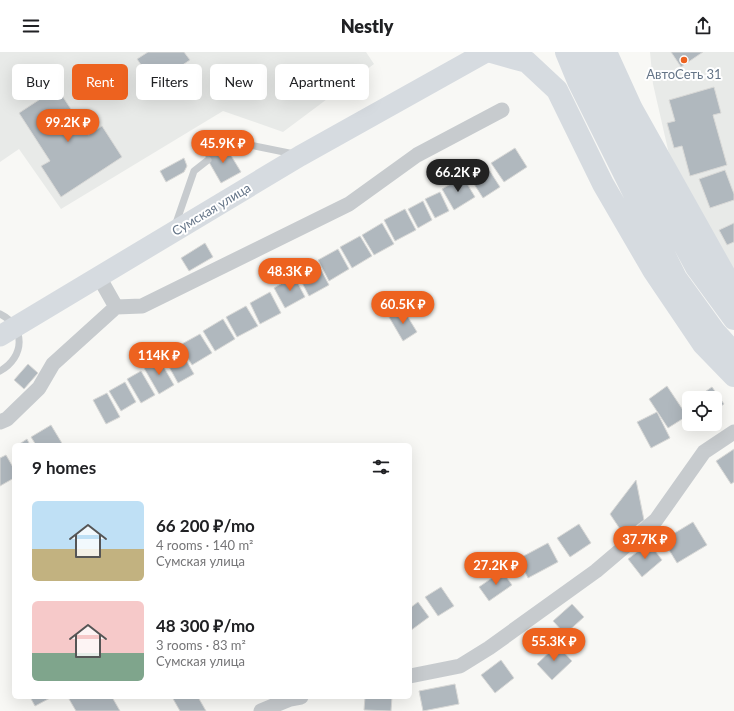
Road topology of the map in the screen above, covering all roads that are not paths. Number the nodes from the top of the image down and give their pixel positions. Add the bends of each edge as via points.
1 (486, 52) edge
2 (491, 52) edge
3 (554, 52) edge
4 (566, 52) edge
5 (588, 52) edge
6 (606, 52) edge
7 (557, 90) junction
8 (502, 110) dead end
9 (226, 148) dead end
10 (300, 156) junction
11 (208, 160) dead end
12 (173, 232) junction
13 (99, 276) junction
14 (734, 291) edge
15 (116, 307) junction
16 (734, 319) edge
17 (5, 325) edge
18 (734, 353) edge
19 (0, 371) edge
20 (734, 376) edge
21 (0, 422) edge
22 (734, 432) edge
23 (412, 676) edge
24 (290, 699) edge
25 (261, 711) edge

1 - 10 main road, Сумская улица
2 - 7 main road via 527,62
3 - 7 main road via 558,72
4 - 18 main road via 676,278 715,332
5 - 16 main road via 641,165 696,267
6 - 14 main road via 632,109
7 - 20 main road via 603,184 653,270 703,344
8 - 15 street via 418,155 349,204 142,306
9 - 10 lane via 235,142
10 - 12 main road, Сумская улица
11 - 12 lane via 194,171
12 - 13 main road, Сумская улица
13 - 15 street
13 - 17 main road, Сумская улица
15 - 21 street via 53,364 39,388 7,419
17 - 19 lane via 19,338 18,350 13,360
22 - 23 street via 704,452 656,520 596,571 490,648 460,666
24 - 25 street

